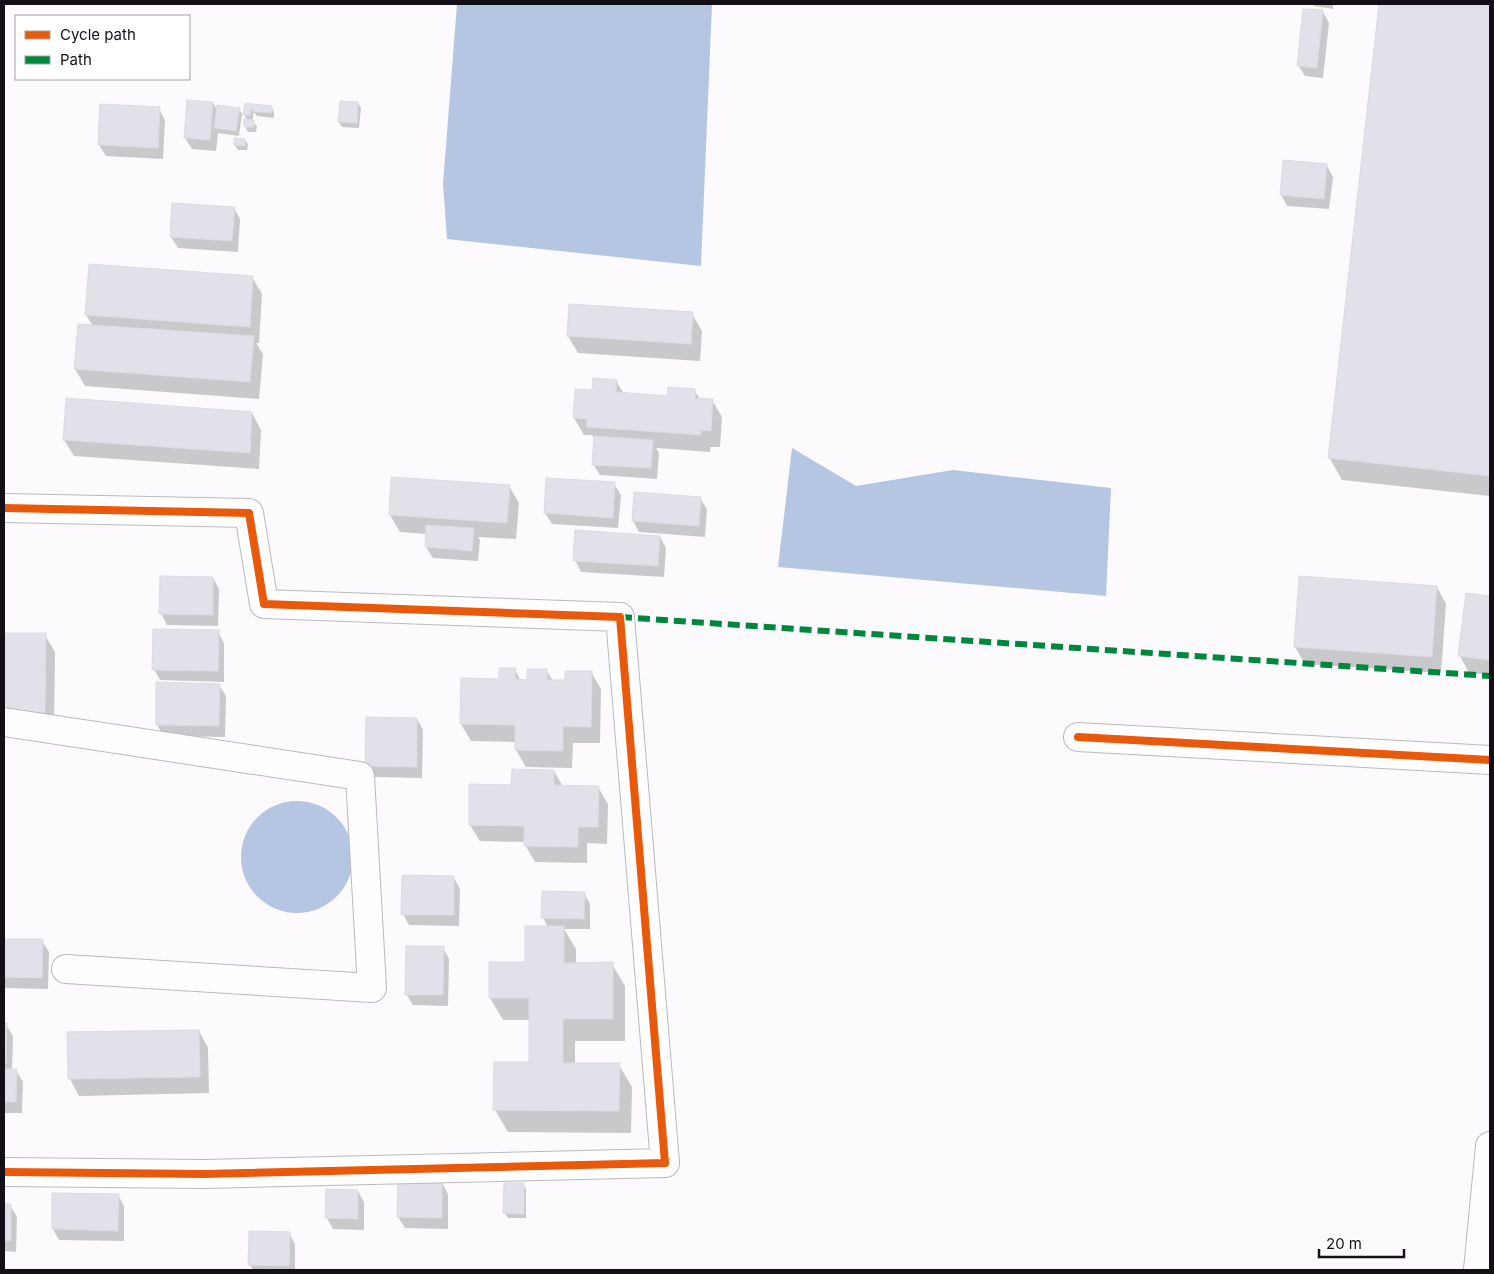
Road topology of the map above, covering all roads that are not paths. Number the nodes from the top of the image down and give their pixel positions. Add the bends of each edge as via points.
1 (4, 508) edge
2 (4, 722) edge
3 (1078, 737) dead end
4 (1490, 760) edge
5 (66, 969) dead end
6 (1490, 1146) edge
7 (4, 1172) edge
8 (1478, 1270) edge

1 - 7 street via 249,513 264,604 620,617 665,1163 214,1174
2 - 5 street via 360,776 372,988
3 - 4 street
6 - 8 street

